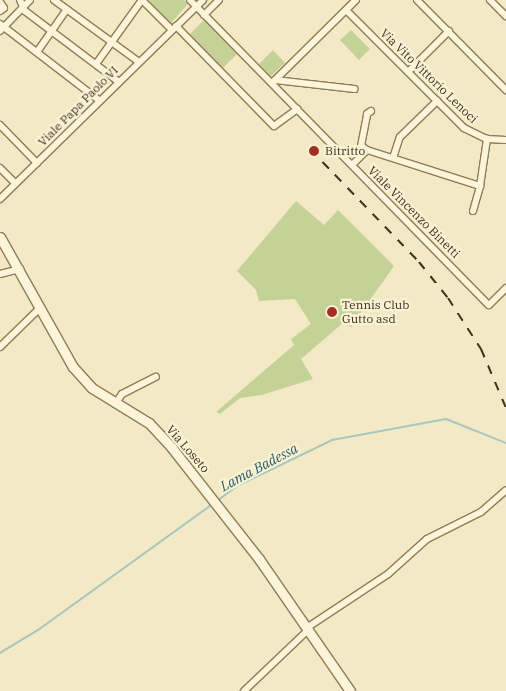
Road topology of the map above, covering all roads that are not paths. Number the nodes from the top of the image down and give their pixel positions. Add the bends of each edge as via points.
1 (20, 0) edge
2 (30, 0) edge
3 (54, 0) edge
4 (142, 0) edge
5 (190, 0) edge
6 (203, 0) edge
7 (219, 0) edge
8 (356, 0) edge
9 (418, 0) edge
10 (490, 0) edge
11 (0, 2) edge
12 (196, 6) junction
13 (22, 7) junction
14 (67, 10) junction
15 (346, 10) junction
16 (0, 11) edge
17 (204, 15) junction
18 (506, 16) edge
19 (1, 28) edge
20 (174, 28) junction
21 (52, 31) junction
22 (449, 31) junction
23 (112, 42) junction
24 (37, 52) junction
25 (139, 62) junction
26 (96, 64) junction
27 (408, 72) junction
28 (119, 82) junction
29 (274, 82) junction
30 (354, 89) dead end
31 (506, 90) edge
32 (437, 101) junction
33 (100, 102) junction
34 (297, 109) junction
35 (371, 111) dead end
36 (0, 125) edge
37 (486, 139) junction
38 (506, 140) edge
39 (367, 150) junction
40 (393, 158) junction
41 (37, 163) junction
42 (352, 165) junction
43 (0, 168) edge
44 (15, 183) junction
45 (480, 186) junction
46 (0, 199) edge
47 (473, 211) dead end
48 (0, 237) edge
49 (20, 269) junction
50 (0, 274) edge
51 (506, 288) edge
52 (41, 307) junction
53 (0, 347) edge
54 (156, 377) dead end
55 (115, 404) junction
56 (506, 490) edge
57 (309, 628) junction
58 (244, 691) edge
59 (350, 691) edge

1 - 13 street
2 - 13 street
3 - 14 street
4 - 20 street
4 - 23 street
5 - 12 street, Viale Vincenzo Binetti
6 - 12 street, Viale Papa Paolo VI
7 - 17 street
8 - 15 street
9 - 22 street
10 - 18 street
11 - 16 street via 4,8
12 - 17 street, Viale Vincenzo Binetti
12 - 20 street, Viale Papa Paolo VI
13 - 19 street
13 - 21 street
14 - 21 street
14 - 23 street
15 - 27 street, Via Vito Vittorio Lenoci
15 - 29 street
17 - 29 street, Viale Vincenzo Binetti
19 - 24 street
20 - 25 street, Viale Papa Paolo VI
20 - 34 street via 274,126 279,126
21 - 24 street
21 - 26 street
22 - 27 street
22 - 31 street
23 - 25 street
23 - 26 street
24 - 33 street
25 - 28 street, Viale Papa Paolo VI
26 - 28 street
27 - 32 street, Via Vito Vittorio Lenoci
28 - 33 street, Viale Papa Paolo VI
29 - 30 street
29 - 34 street, Viale Vincenzo Binetti
32 - 37 street, Via Vito Vittorio Lenoci via 464,128
32 - 40 street via 400,137
33 - 41 street, Viale Papa Paolo VI
34 - 42 street, Viale Vincenzo Binetti
35 - 39 street via 362,146
36 - 41 street
37 - 38 street, Via Vito Vittorio Lenoci
37 - 45 street
39 - 40 street
39 - 42 street
40 - 45 street
41 - 44 street, Viale Papa Paolo VI
42 - 51 street, Viale Vincenzo Binetti via 489,305
43 - 44 street
44 - 46 street, Viale Papa Paolo VI
45 - 47 street
48 - 49 main road, Via Loseto
49 - 50 street
49 - 52 main road, Via Loseto
52 - 53 street
52 - 55 main road, Via Loseto via 73,366 92,388
54 - 55 street via 122,394
55 - 57 main road, Via Loseto via 149,423 188,467
56 - 57 street via 481,512 427,539 388,574
57 - 58 street
57 - 59 main road, Via Loseto

